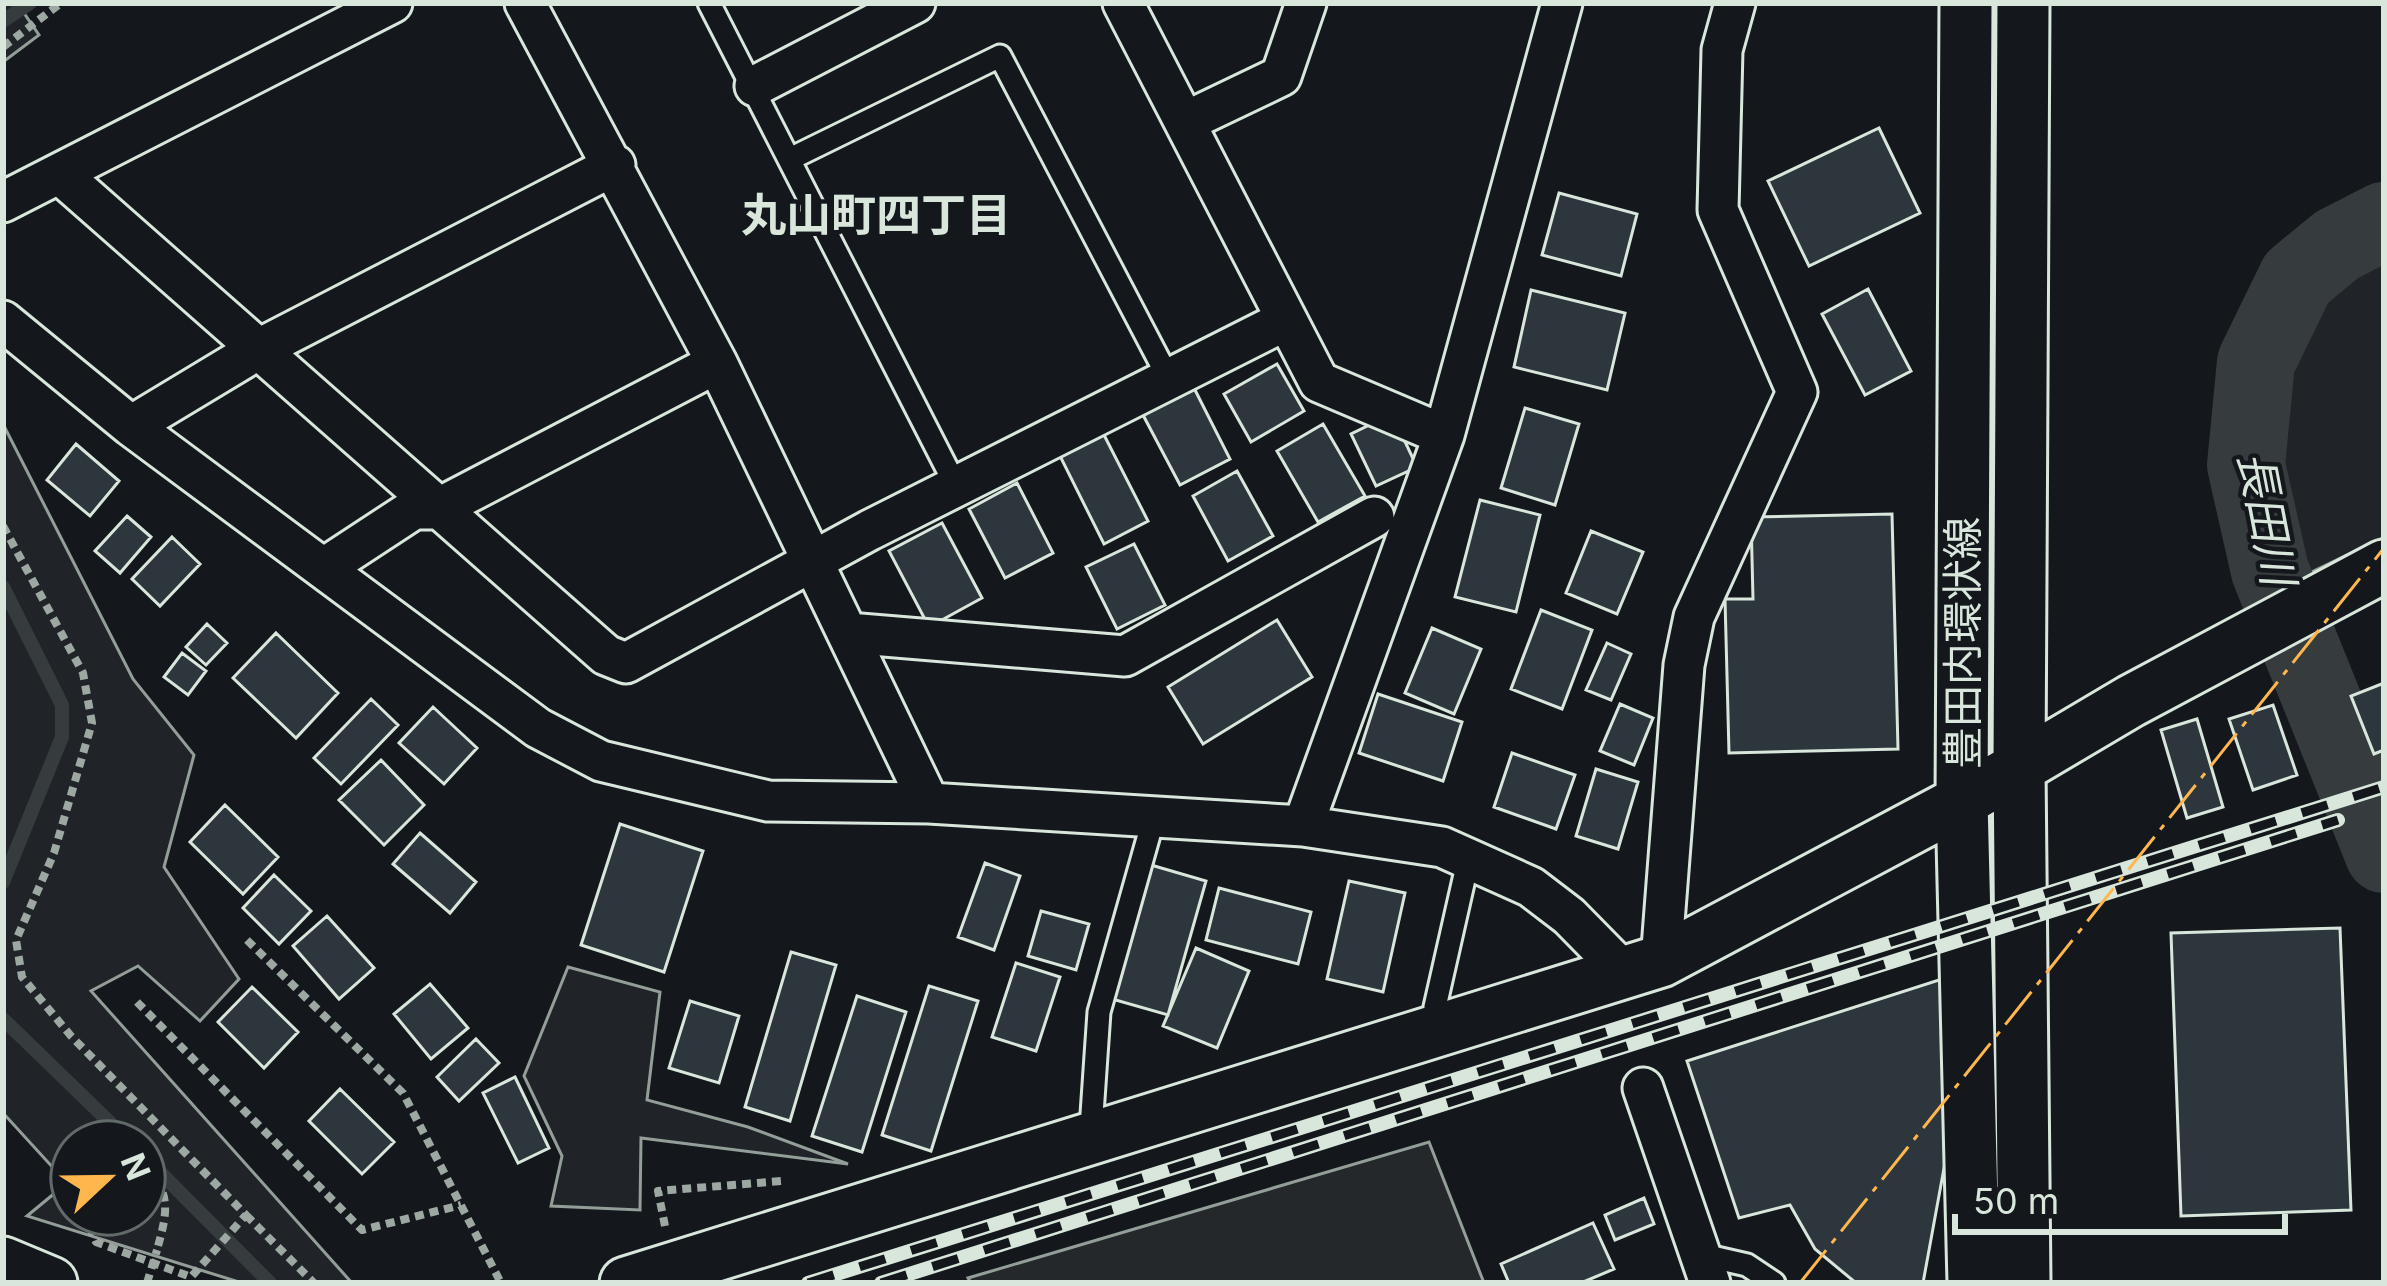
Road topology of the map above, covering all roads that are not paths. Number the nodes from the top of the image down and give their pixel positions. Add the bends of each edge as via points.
1 (392, 3) edge
2 (525, 3) edge
3 (710, 3) edge
4 (915, 3) edge
5 (1123, 3) edge
6 (1306, 3) edge
7 (1562, 3) edge
8 (1735, 3) edge
9 (1966, 3) edge
10 (2024, 3) edge
11 (755, 86) junction
12 (1185, 122) junction
13 (792, 158) junction
14 (615, 165) junction
15 (61, 175) junction
16 (3, 202) edge
17 (3, 321) edge
18 (1284, 321) junction
19 (256, 350) junction
20 (717, 363) junction
21 (1169, 379) junction
22 (130, 426) junction
23 (1444, 435) junction
24 (956, 486) junction
25 (437, 509) junction
26 (1374, 517) dead end
27 (814, 561) junction
28 (2384, 566) edge
29 (324, 568) junction
30 (848, 633) junction
31 (2019, 766) junction
32 (1962, 801) junction
33 (929, 803) junction
34 (1154, 817) junction
35 (1303, 826) junction
36 (1469, 857) junction
37 (1642, 966) junction
38 (1435, 1007) dead end
39 (1643, 1088) dead end
40 (1092, 1114) dead end
41 (3, 1263) edge
42 (1705, 1269) edge
43 (51, 1283) edge
44 (626, 1283) edge
45 (1774, 1283) edge
46 (1974, 1283) edge
47 (2024, 1283) edge

1 - 15 street
2 - 14 street
3 - 11 lane
4 - 11 street
5 - 12 street
6 - 12 street via 1281,76
7 - 23 street
8 - 37 street via 1722,50 1718,210 1797,392 1694,617
9 - 32 street, 豊田内環状線
10 - 31 street, 豊田内環状線
11 - 13 lane
12 - 18 street
13 - 21 lane via 1000,56
13 - 24 lane
14 - 19 street
14 - 20 street
15 - 16 street
15 - 19 street
17 - 22 street
18 - 21 street
18 - 23 street via 1318,382
19 - 22 street
19 - 25 street
20 - 25 street
20 - 27 street
21 - 24 street
22 - 29 street
23 - 35 street
24 - 27 street
25 - 27 street via 606,655 626,663
25 - 29 street via 414,509
26 - 30 street via 1125,656
27 - 30 street
28 - 31 street
29 - 33 street via 538,728 601,761 768,801
30 - 33 street
31 - 32 street
31 - 47 street, 豊田内環状線
32 - 37 street
32 - 46 street, 豊田内環状線
33 - 34 street
34 - 35 street
34 - 40 lane via 1099,1012
35 - 36 street
36 - 37 street via 1544,896
36 - 38 lane
37 - 44 street
39 - 42 street
41 - 43 street
42 - 45 lane via 1747,1265

